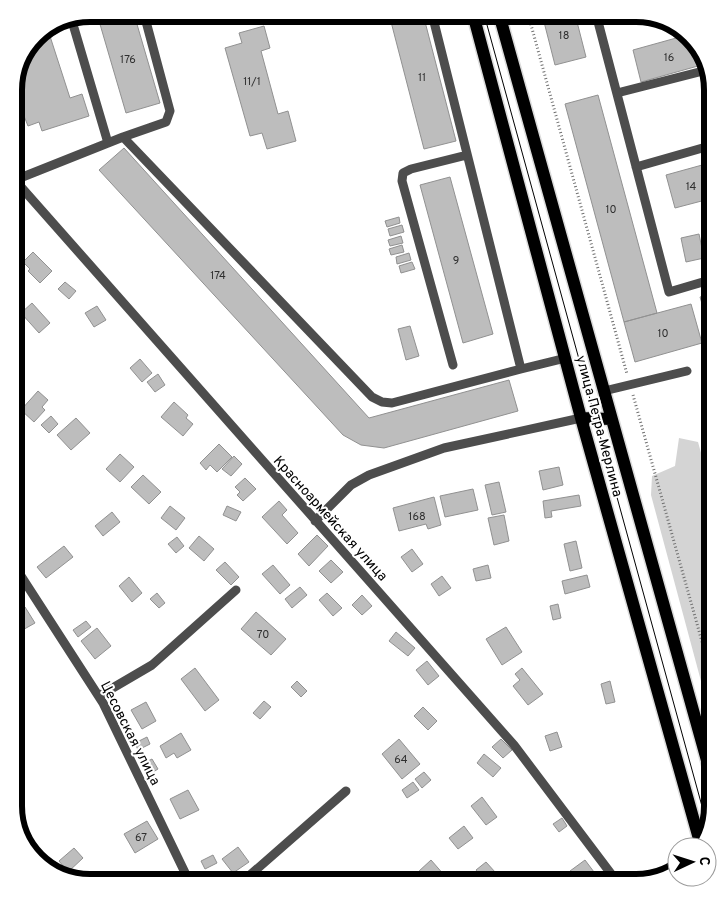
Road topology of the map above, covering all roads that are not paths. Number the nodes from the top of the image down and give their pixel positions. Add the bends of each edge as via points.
1 (146, 22) edge
2 (434, 23) edge
3 (474, 23) edge
4 (501, 23) edge
5 (598, 23) edge
6 (73, 25) edge
7 (701, 71) edge
8 (617, 93) junction
9 (123, 137) junction
10 (108, 143) junction
11 (704, 148) edge
12 (467, 155) junction
13 (636, 167) junction
14 (23, 177) edge
15 (23, 190) edge
16 (704, 282) edge
17 (566, 358) junction
18 (453, 365) dead end
19 (521, 369) junction
20 (688, 371) dead end
21 (604, 391) junction
22 (581, 418) junction
23 (612, 419) junction
24 (315, 521) junction
25 (22, 578) edge
26 (236, 590) dead end
27 (99, 696) junction
28 (704, 730) edge
29 (699, 731) junction
30 (704, 749) edge
31 (346, 791) dead end
32 (698, 834) edge
33 (186, 874) edge
34 (252, 874) edge
35 (611, 874) edge

1 - 9 street via 170,111 166,122
2 - 12 street
3 - 17 main road, улица Петра Мерлина
4 - 21 main road, улица Петра Мерлина
5 - 8 street
6 - 10 street
7 - 8 street
8 - 13 street
9 - 10 street
9 - 19 street via 372,396 382,402 392,403
10 - 14 street
11 - 13 street
12 - 18 street via 411,169 403,173 402,181
12 - 19 street
13 - 16 street via 668,292
15 - 24 street, Красноармейская улица
17 - 19 street
17 - 22 main road, улица Петра Мерлина
20 - 21 street
21 - 23 main road, улица Петра Мерлина
22 - 23 main road
22 - 24 street via 444,448 369,475 351,485
22 - 32 main road, улица Петра Мерлина
23 - 29 main road, улица Петра Мерлина
24 - 35 street, Красноармейская улица via 514,745
25 - 27 street, Цесовская улица
26 - 27 street via 152,665
27 - 33 street, Цесовская улица
28 - 29 street
29 - 30 main road, улица Петра Мерлина
31 - 34 street

